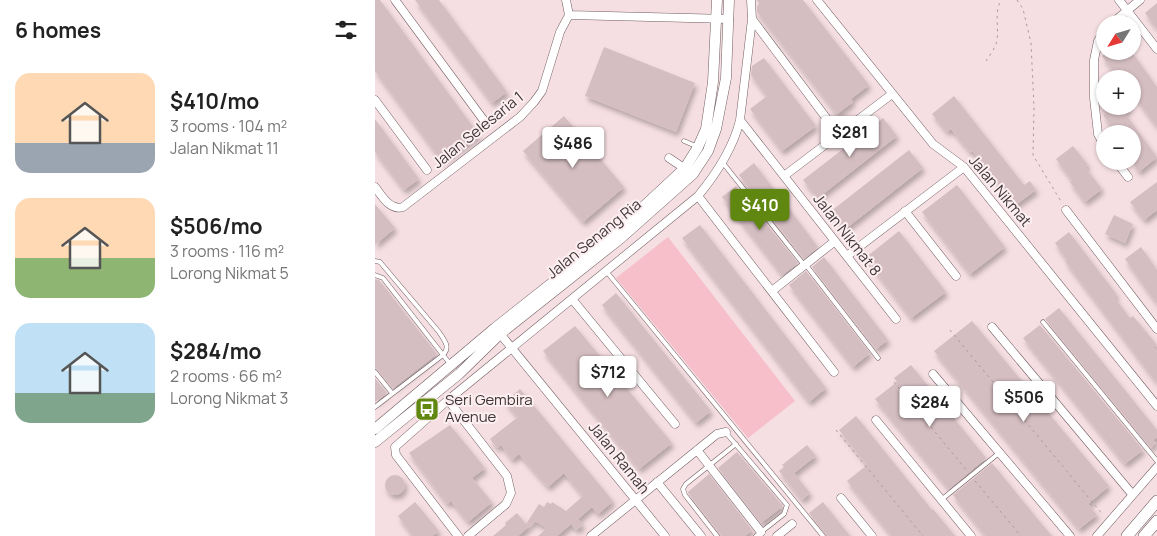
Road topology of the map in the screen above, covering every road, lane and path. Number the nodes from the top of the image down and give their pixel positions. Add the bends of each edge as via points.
1 (395, 0) edge
2 (566, 0) edge
3 (717, 0) edge
4 (729, 0) edge
5 (751, 0) edge
6 (817, 0) edge
7 (1001, 0) edge
8 (1017, 0) edge
9 (1119, 0) edge
10 (1140, 0) edge
11 (1127, 10) junction
12 (569, 15) junction
13 (1121, 15) edge
14 (716, 19) junction
15 (729, 19) junction
16 (752, 19) junction
17 (1157, 49) edge
18 (1096, 50) edge
19 (986, 61) dead end
20 (892, 94) junction
21 (375, 100) edge
22 (740, 120) junction
23 (485, 122) dead end
24 (1097, 125) edge
25 (839, 135) junction
26 (684, 141) dead end
27 (698, 147) junction
28 (669, 158) dead end
29 (723, 163) junction
30 (964, 167) junction
31 (427, 170) dead end
32 (1123, 170) edge
33 (689, 171) junction
34 (784, 176) junction
35 (1128, 177) dead end
36 (375, 187) edge
37 (698, 196) junction
38 (1066, 210) joint
39 (905, 211) junction
40 (835, 241) junction
41 (847, 256) junction
42 (375, 261) edge
43 (805, 265) junction
44 (606, 271) junction
45 (375, 275) edge
46 (955, 276) dead end
47 (772, 291) junction
48 (572, 299) junction
49 (414, 302) junction
50 (409, 306) dead end
51 (896, 319) dead end
52 (1043, 322) dead end
53 (992, 327) dead end
54 (1157, 329) edge
55 (950, 330) dead end
56 (498, 331) junction
57 (511, 349) junction
58 (443, 355) junction
59 (878, 358) dead end
60 (452, 365) junction
61 (375, 372) edge
62 (834, 372) dead end
63 (459, 374) junction
64 (933, 374) dead end
65 (894, 382) dead end
66 (392, 393) junction
67 (448, 400) junction
68 (1157, 406) edge
69 (375, 407) edge
70 (876, 420) dead end
71 (675, 424) dead end
72 (375, 429) edge
73 (836, 430) dead end
74 (726, 432) joint
75 (375, 442) edge
76 (737, 444) junction
77 (697, 450) junction
78 (999, 452) junction
79 (1157, 461) edge
80 (709, 466) junction
81 (1157, 467) edge
82 (971, 476) junction
83 (657, 482) junction
84 (1132, 494) junction
85 (841, 498) dead end
86 (635, 499) junction
87 (941, 500) junction
88 (1157, 501) edge
89 (1103, 515) dead end
90 (1157, 520) edge
91 (792, 524) dead end
92 (758, 534) edge
93 (458, 536) edge
94 (468, 536) edge
95 (591, 536) edge
96 (665, 536) edge
97 (701, 536) edge
98 (717, 536) edge
99 (777, 536) edge
100 (823, 536) edge
101 (872, 536) edge
102 (923, 536) edge
103 (971, 536) edge
104 (1021, 536) edge
105 (1069, 536) edge
106 (1097, 536) edge
107 (1127, 536) edge
108 (1144, 536) edge

1 - 23 street
2 - 12 street
3 - 14 street, Jalan Senang Ria
4 - 15 street, Jalan Senang Ria
5 - 16 street
6 - 20 street, Jalan Nikmat
7 - 19 path via 996,13 997,42
8 - 38 path via 1023,9 1031,43 1033,155
9 - 11 street
10 - 11 street
11 - 13 street
11 - 17 street
12 - 14 street
12 - 36 street, Jalan Selesaria 1 via 560,32 542,91 520,117 408,205 394,208
14 - 15 street
14 - 27 street, Jalan Senang Ria via 709,116
15 - 33 street, Jalan Senang Ria via 726,78 716,129 708,151
16 - 22 street
16 - 25 street
18 - 24 street via 1094,98
20 - 25 street
20 - 30 street, Jalan Nikmat via 933,144
21 - 31 street
22 - 29 street
22 - 34 street, Jalan Nikmat 8
25 - 34 street
26 - 27 lane
27 - 33 street, Jalan Senang Ria
28 - 33 street
29 - 37 street
29 - 43 lane
30 - 39 street
30 - 68 street, Jalan Nikmat
32 - 35 street
33 - 56 street, Jalan Senang Ria via 621,238
34 - 40 street, Jalan Nikmat 8
37 - 44 street
37 - 47 street
38 - 54 street
39 - 41 street
39 - 46 street
40 - 41 street, Jalan Nikmat 8
40 - 43 street
41 - 51 street, Jalan Nikmat 8
42 - 49 lane via 380,262
43 - 47 street
43 - 59 lane
44 - 48 street
44 - 100 lane
45 - 58 lane via 383,278
47 - 62 street
48 - 57 street
48 - 71 street
49 - 50 lane
49 - 58 lane via 447,345
52 - 79 lane
53 - 84 street
55 - 89 path
56 - 57 street, Jalan Ramah
56 - 60 street, Jalan Senang Ria
56 - 63 street, Jalan Senang Ria
57 - 67 street
57 - 86 street, Jalan Ramah
58 - 60 lane
58 - 66 lane
60 - 63 lane
60 - 72 street, Jalan Senang Ria
61 - 66 lane
63 - 75 street, Jalan Senang Ria
64 - 78 street
65 - 82 path
66 - 69 lane
67 - 93 street via 395,447 396,455
67 - 94 street via 503,470 511,488 506,504
70 - 87 street
73 - 102 path
74 - 76 lane
74 - 77 street via 717,434
76 - 80 lane
76 - 92 lane via 787,505 786,511
77 - 80 street
77 - 83 street
78 - 82 lane
78 - 105 street
80 - 92 street
80 - 98 lane via 686,484 684,492
81 - 84 street
82 - 87 lane
82 - 104 path
83 - 86 street
83 - 97 street
84 - 106 street
85 - 101 street
86 - 95 street
86 - 96 street, Jalan Ramah
87 - 103 street
88 - 107 main road
90 - 108 main road
91 - 99 street

